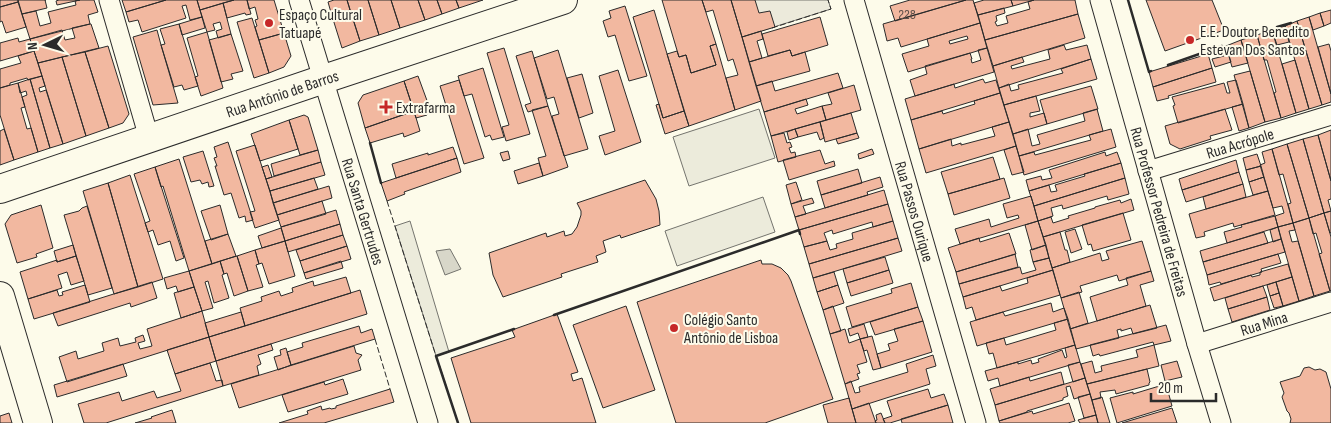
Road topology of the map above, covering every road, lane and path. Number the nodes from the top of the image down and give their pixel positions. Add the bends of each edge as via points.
1 (109, 0) edge
2 (299, 0) edge
3 (563, 0) edge
4 (854, 0) edge
5 (1100, 0) edge
6 (324, 79) junction
7 (1331, 115) edge
8 (150, 138) junction
9 (1148, 171) junction
10 (0, 189) edge
11 (0, 296) edge
12 (1331, 302) edge
13 (1197, 344) junction
14 (38, 423) edge
15 (428, 423) edge
16 (976, 423) edge
17 (1221, 423) edge

1 - 8 street
2 - 6 street, Rua Santa Gertrudes
3 - 6 main road, Rua Antônio de Barros
4 - 16 street, Rua Passos Ourique
5 - 9 street, Rua Professor Pedreira de Freitas
6 - 8 main road, Rua Antônio de Barros
6 - 15 street, Rua Santa Gertrudes
7 - 9 street, Rua Acrópole
8 - 10 main road, Rua Antônio de Barros
9 - 13 street, Rua Professor Pedreira de Freitas
11 - 14 main road
12 - 13 street, Rua Mina
13 - 17 street, Rua Professor Pedreira de Freitas

